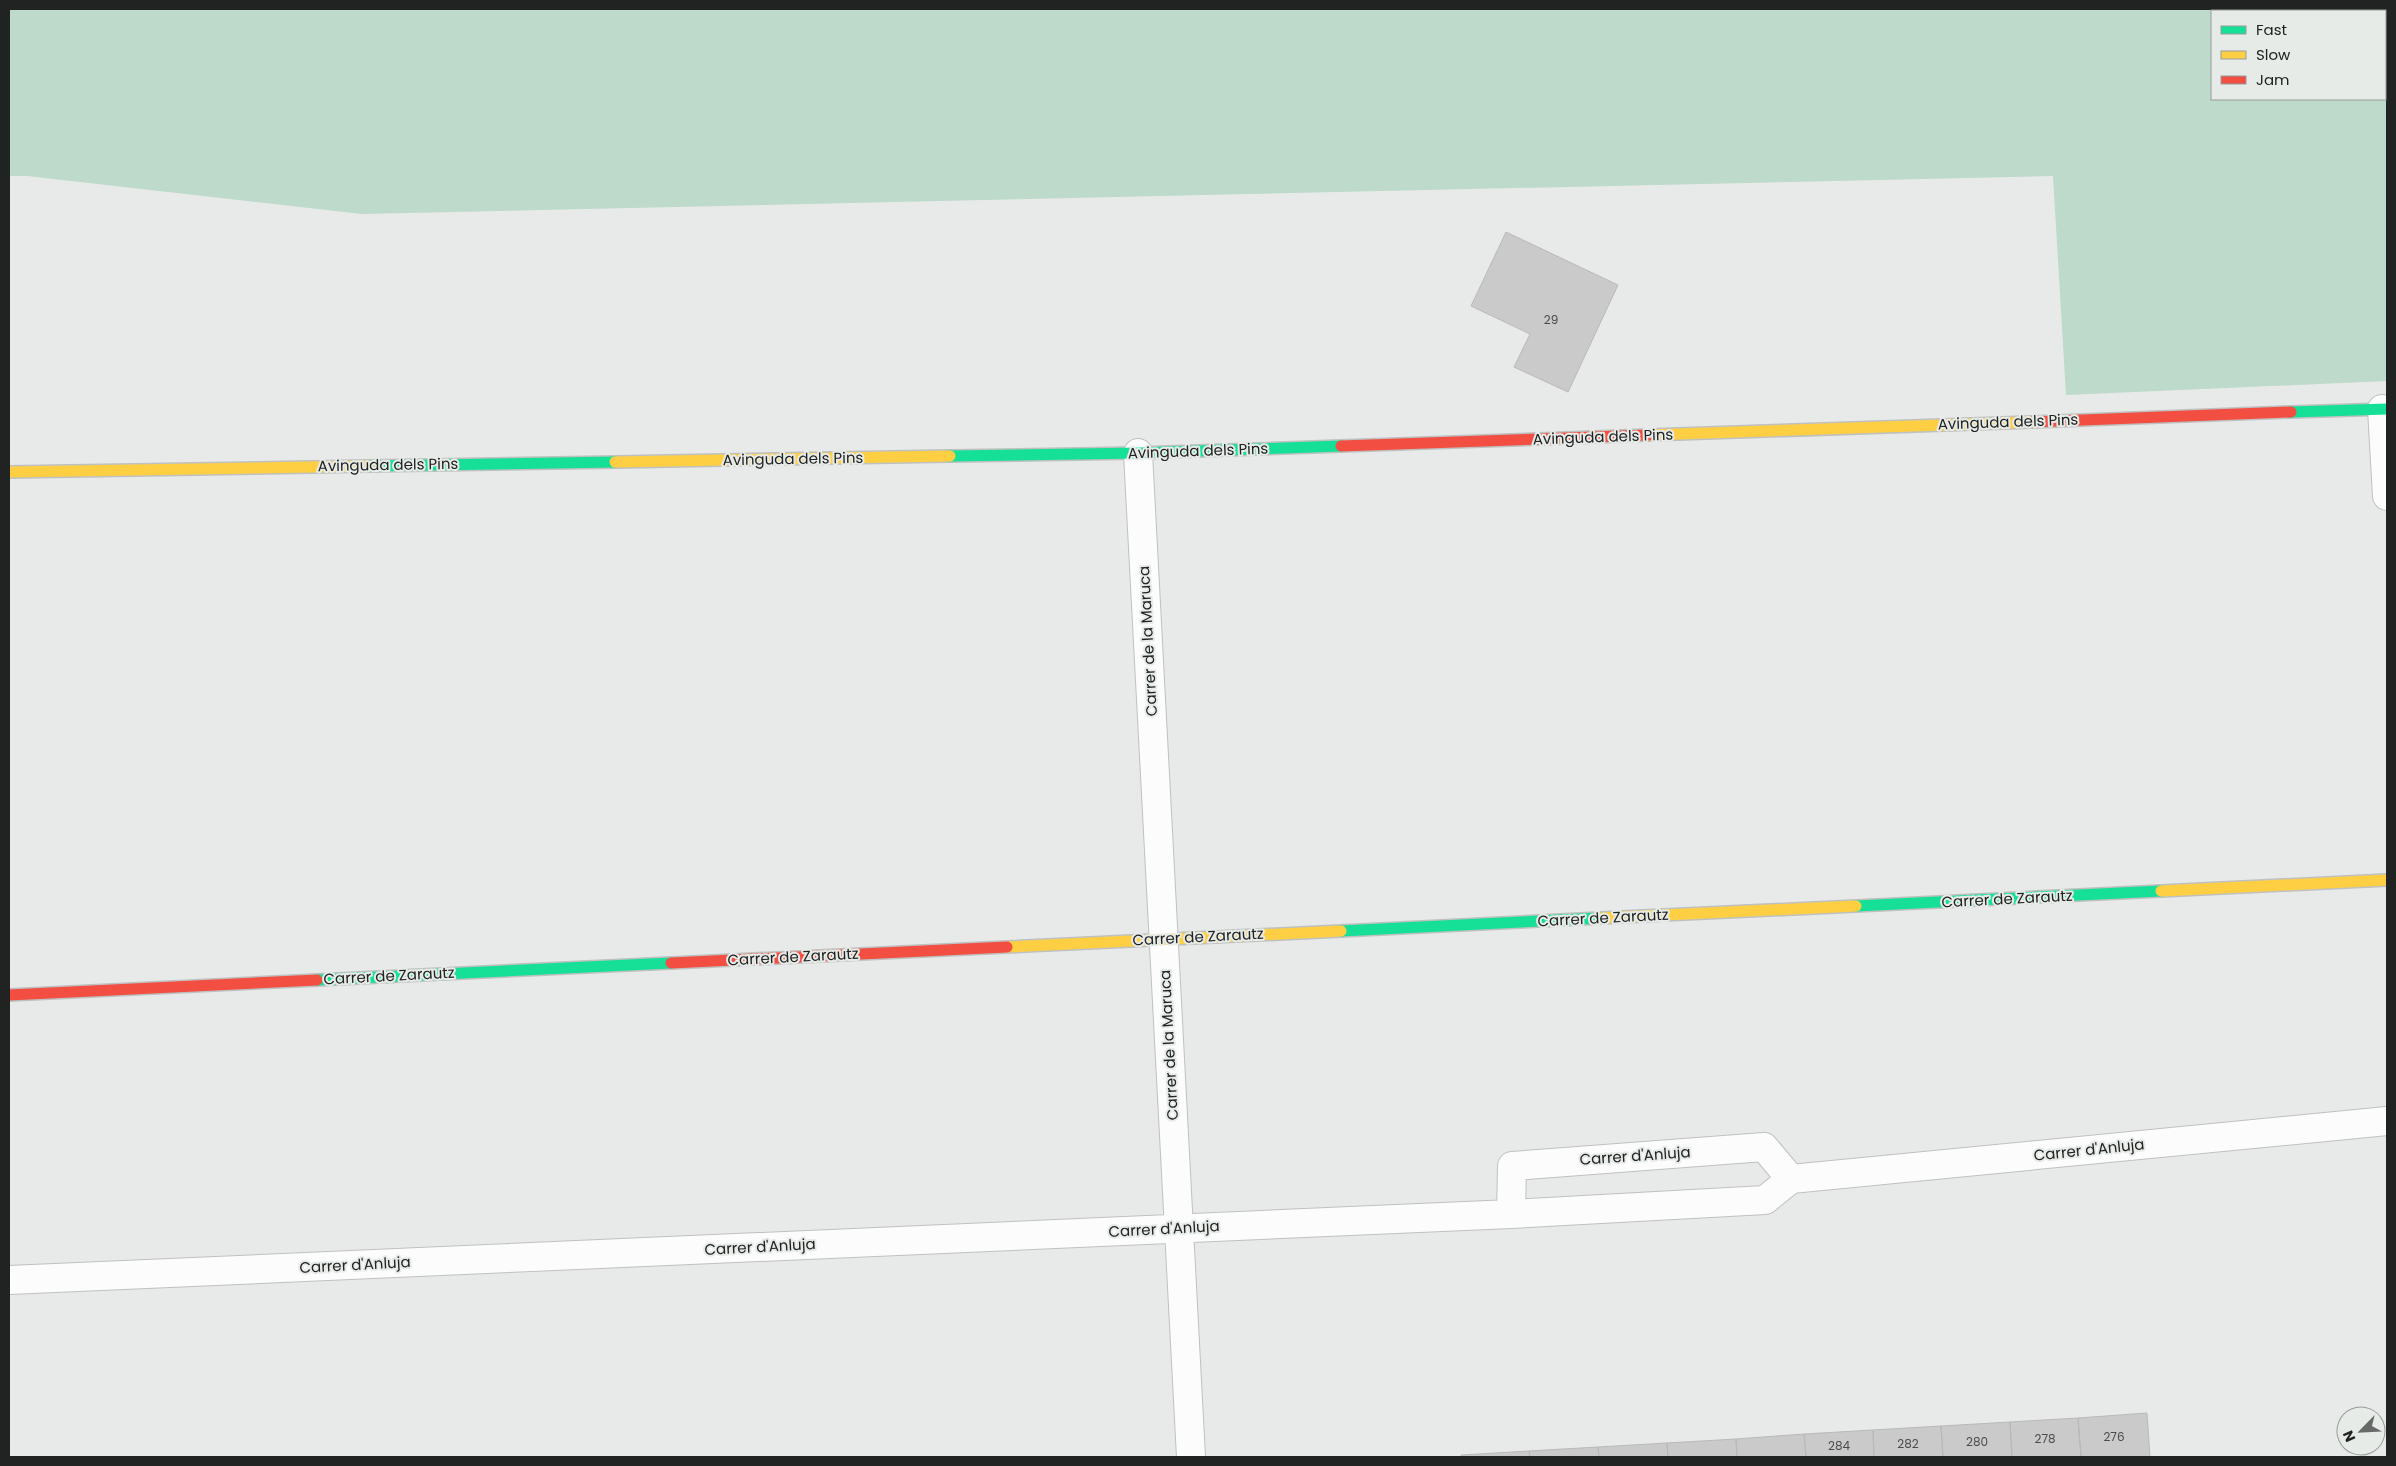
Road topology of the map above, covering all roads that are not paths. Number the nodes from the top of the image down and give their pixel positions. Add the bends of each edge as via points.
1 (2385, 409) edge
2 (1138, 453) junction
3 (9, 472) edge
4 (2387, 496) edge
5 (2387, 880) edge
6 (1163, 939) junction
7 (9, 995) edge
8 (2387, 1121) edge
9 (1791, 1179) junction
10 (1511, 1214) junction
11 (1179, 1228) junction
12 (9, 1280) edge
13 (1190, 1457) edge

1 - 2 street, Avinguda dels Pins
1 - 4 street
2 - 3 street, Avinguda dels Pins
2 - 6 street, Carrer de la Maruca
5 - 6 street, Carrer de Zarautz
6 - 7 street, Carrer de Zarautz
6 - 11 street, Carrer de la Maruca
8 - 9 street, Carrer d'Anluja
9 - 10 street, Carrer d'Anluja via 1765,1200
9 - 10 street, Carrer d'Anluja via 1764,1147 1512,1166
10 - 11 street, Carrer d'Anluja
11 - 12 street, Carrer d'Anluja
11 - 13 street, Carrer de la Maruca

